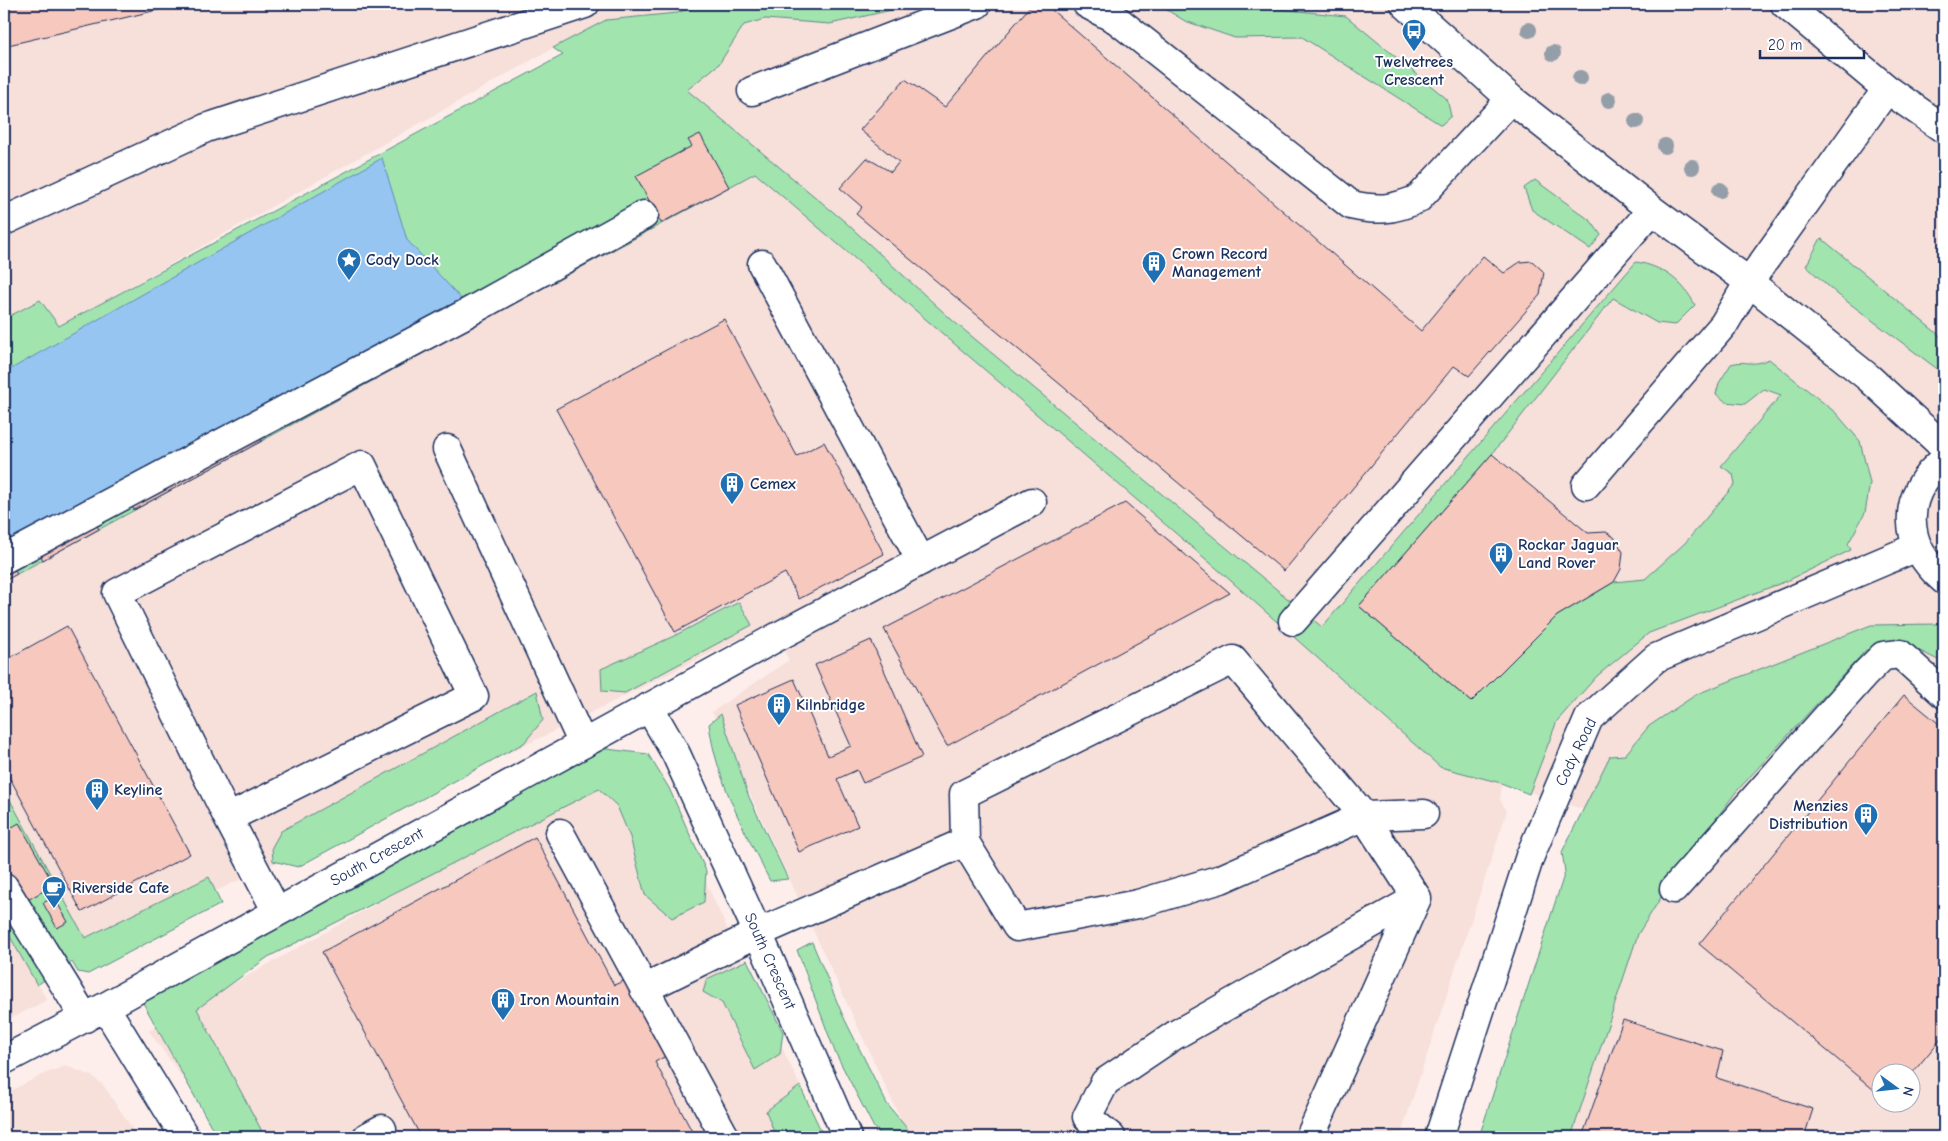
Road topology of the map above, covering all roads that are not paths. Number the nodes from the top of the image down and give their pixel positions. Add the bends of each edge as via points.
1 (585, 4) edge
2 (978, 4) edge
3 (1087, 4) edge
4 (1405, 4) edge
5 (1786, 4) edge
6 (1888, 89) junction
7 (752, 91) dead end
8 (1511, 100) junction
9 (1944, 129) edge
10 (1652, 210) junction
11 (644, 215) dead end
12 (4, 220) edge
13 (762, 264) dead end
14 (1750, 282) junction
15 (1944, 447) edge
16 (447, 449) dead end
17 (1944, 460) edge
18 (1586, 485) dead end
19 (1032, 502) dead end
20 (1917, 547) junction
21 (4, 559) edge
22 (921, 561) junction
23 (1944, 580) edge
24 (1293, 621) dead end
25 (1944, 694) edge
26 (649, 707) junction
27 (583, 744) junction
28 (1424, 814) dead end
29 (1364, 816) junction
30 (228, 818) junction
31 (560, 833) dead end
32 (965, 842) junction
33 (4, 887) edge
34 (1674, 889) dead end
35 (1418, 898) junction
36 (277, 912) junction
37 (758, 933) junction
38 (644, 989) junction
39 (95, 1012) junction
40 (4, 1060) edge
41 (185, 1137) edge
42 (725, 1137) edge
43 (847, 1137) edge
44 (1111, 1137) edge
45 (1310, 1137) edge
46 (1439, 1137) edge

1 - 12 street via 206,128
2 - 7 street
3 - 8 street via 1117,20 1350,206 1374,210 1398,208 1418,199
4 - 8 street
5 - 6 street
6 - 9 street
6 - 14 street
8 - 10 street
10 - 14 street
10 - 24 street
11 - 21 street via 467,314
13 - 22 street
14 - 15 street via 1869,378
14 - 18 street via 1724,324
16 - 27 street
17 - 20 street via 1930,471 1916,494 1911,520
19 - 22 street, South Crescent
20 - 23 street via 1929,567
20 - 46 street, Cody Road via 1656,658 1589,718 1530,856
22 - 26 street, South Crescent
25 - 34 street via 1900,654 1883,656
26 - 27 street, South Crescent
26 - 37 street, South Crescent via 676,754
27 - 36 street, South Crescent
28 - 29 street
29 - 32 street via 1221,879 1138,904 1017,927
29 - 32 street via 1234,660 964,794
29 - 35 street
30 - 30 street via 117,594 362,465 474,696
30 - 36 street
31 - 38 street
32 - 37 street
33 - 39 street
35 - 44 street via 1175,1035 1105,1082 1087,1116
35 - 45 street
36 - 39 street, South Crescent
37 - 38 street
37 - 43 street, South Crescent
38 - 42 street
39 - 40 street, South Crescent
39 - 41 street

